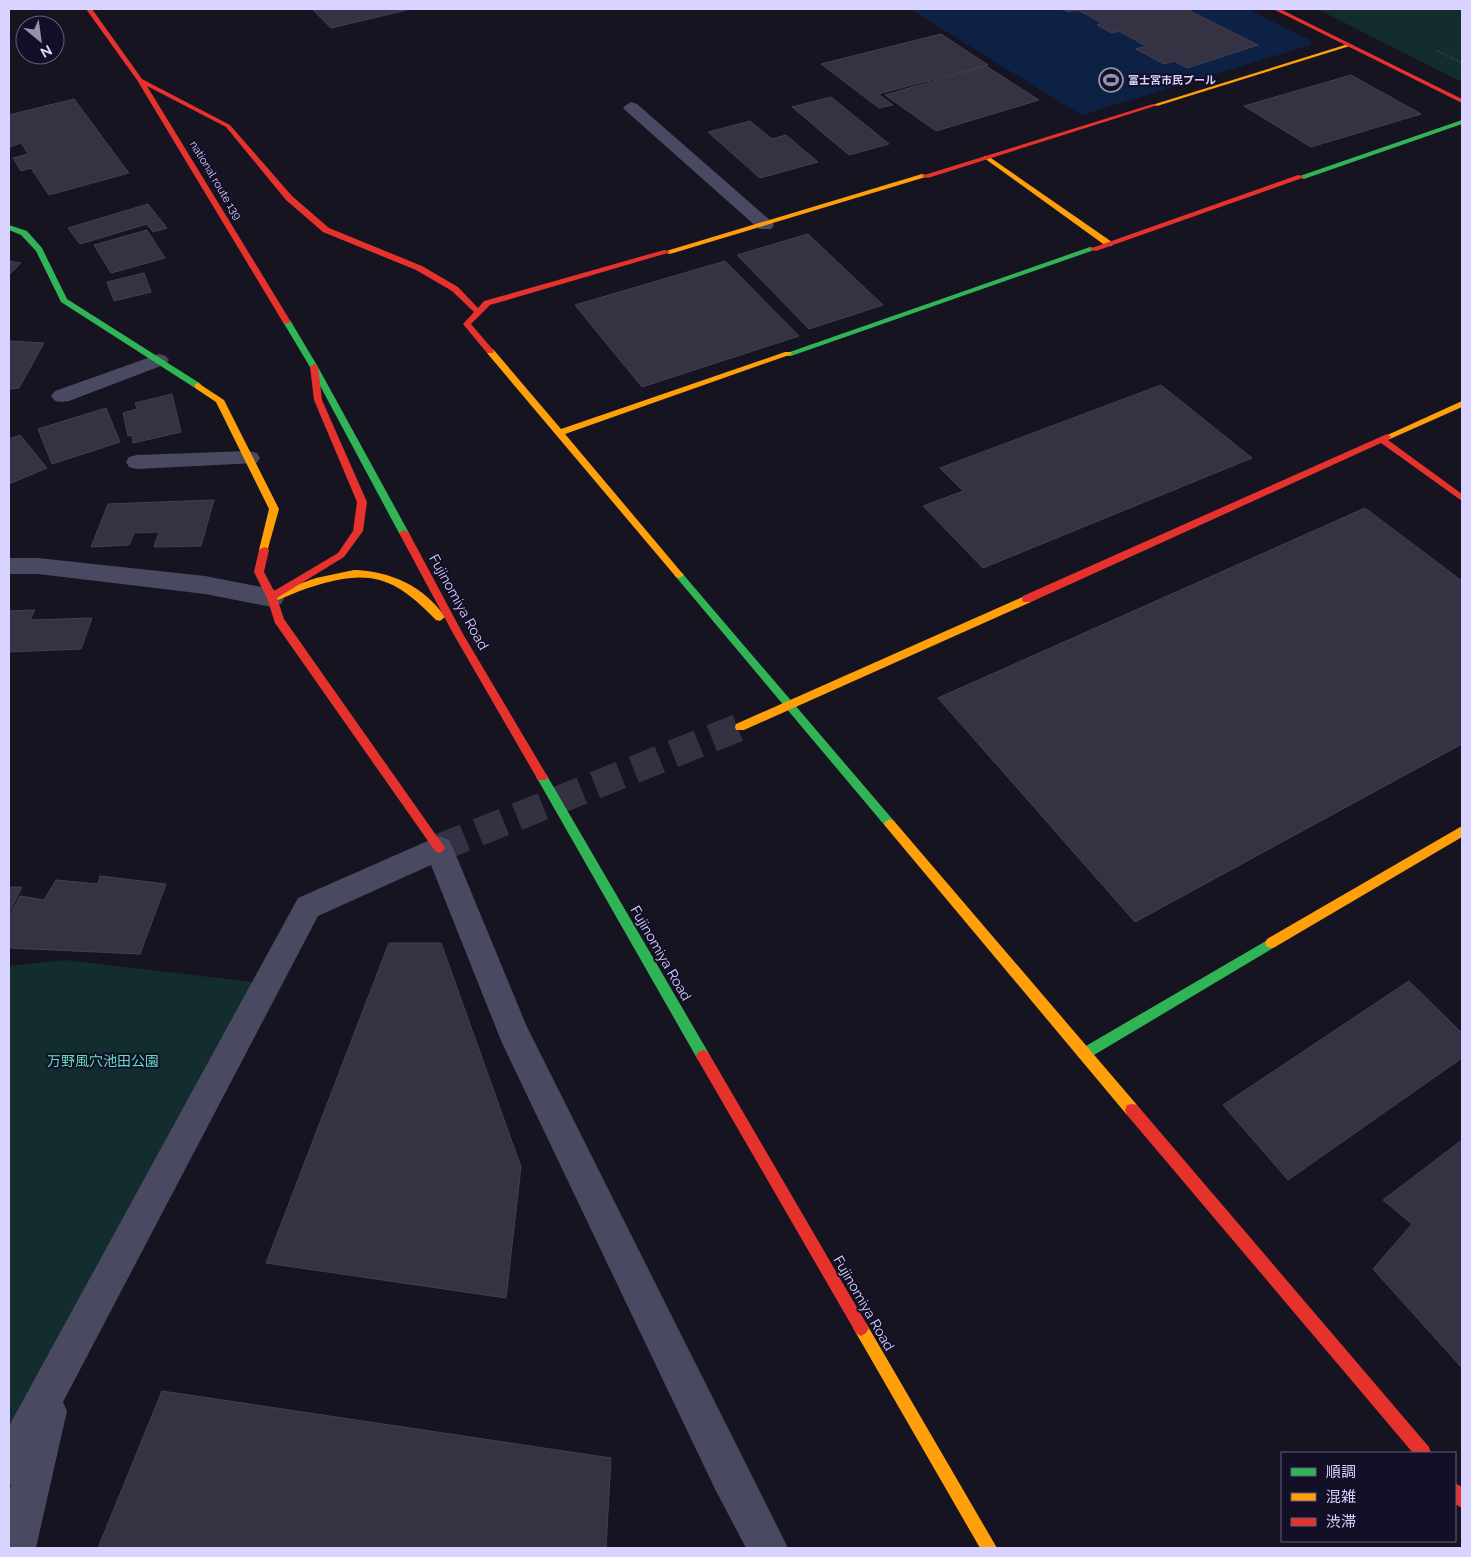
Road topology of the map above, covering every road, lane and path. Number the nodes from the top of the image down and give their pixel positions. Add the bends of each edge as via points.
1 (90, 9) edge
2 (1276, 9) edge
3 (1350, 45) junction
4 (140, 80) junction
5 (1462, 100) edge
6 (631, 107) dead end
7 (1462, 122) edge
8 (986, 157) junction
9 (765, 225) junction
10 (9, 226) edge
11 (1108, 244) junction
12 (478, 312) junction
13 (159, 360) junction
14 (314, 367) junction
15 (62, 396) dead end
16 (1462, 404) edge
17 (559, 433) junction
18 (1382, 440) junction
19 (249, 458) junction
20 (137, 462) dead end
21 (1462, 498) edge
22 (9, 566) edge
23 (272, 598) junction
24 (459, 635) junction
25 (789, 704) junction
26 (740, 727) tunnel mouth
27 (1462, 831) edge
28 (439, 848) junction
29 (1084, 1054) junction
30 (57, 1373) junction
31 (1421, 1452) edge
32 (9, 1465) edge
33 (16, 1548) edge
34 (768, 1548) edge
35 (989, 1548) edge

1 - 4 main road, national route 139
2 - 3 main road
3 - 5 main road
3 - 8 main road
4 - 12 main road via 228,126 289,198 326,230 419,268 455,289
4 - 14 main road, national route 139
6 - 9 street
7 - 11 main road
8 - 9 main road
8 - 11 main road
9 - 12 main road via 487,303
10 - 13 main road via 24,233 39,250 64,300
11 - 17 main road
12 - 17 main road via 467,324
13 - 15 street
13 - 19 main road via 220,400
14 - 23 main road via 318,400 362,502 358,530 341,555
14 - 24 main road, Fujinomiya Road
16 - 18 main road
17 - 25 main road
18 - 21 main road
18 - 25 main road
19 - 20 street
19 - 23 main road via 274,508 259,572
22 - 23 street via 38,566 205,585
23 - 24 main road via 332,577 368,575 394,579 414,592
23 - 28 main road via 279,620
24 - 35 main road, Fujinomiya Road
25 - 26 main road
25 - 29 main road
27 - 29 main road
28 - 30 street via 308,907
28 - 34 street via 513,1033 729,1475
29 - 31 main road
30 - 32 street
30 - 33 street

